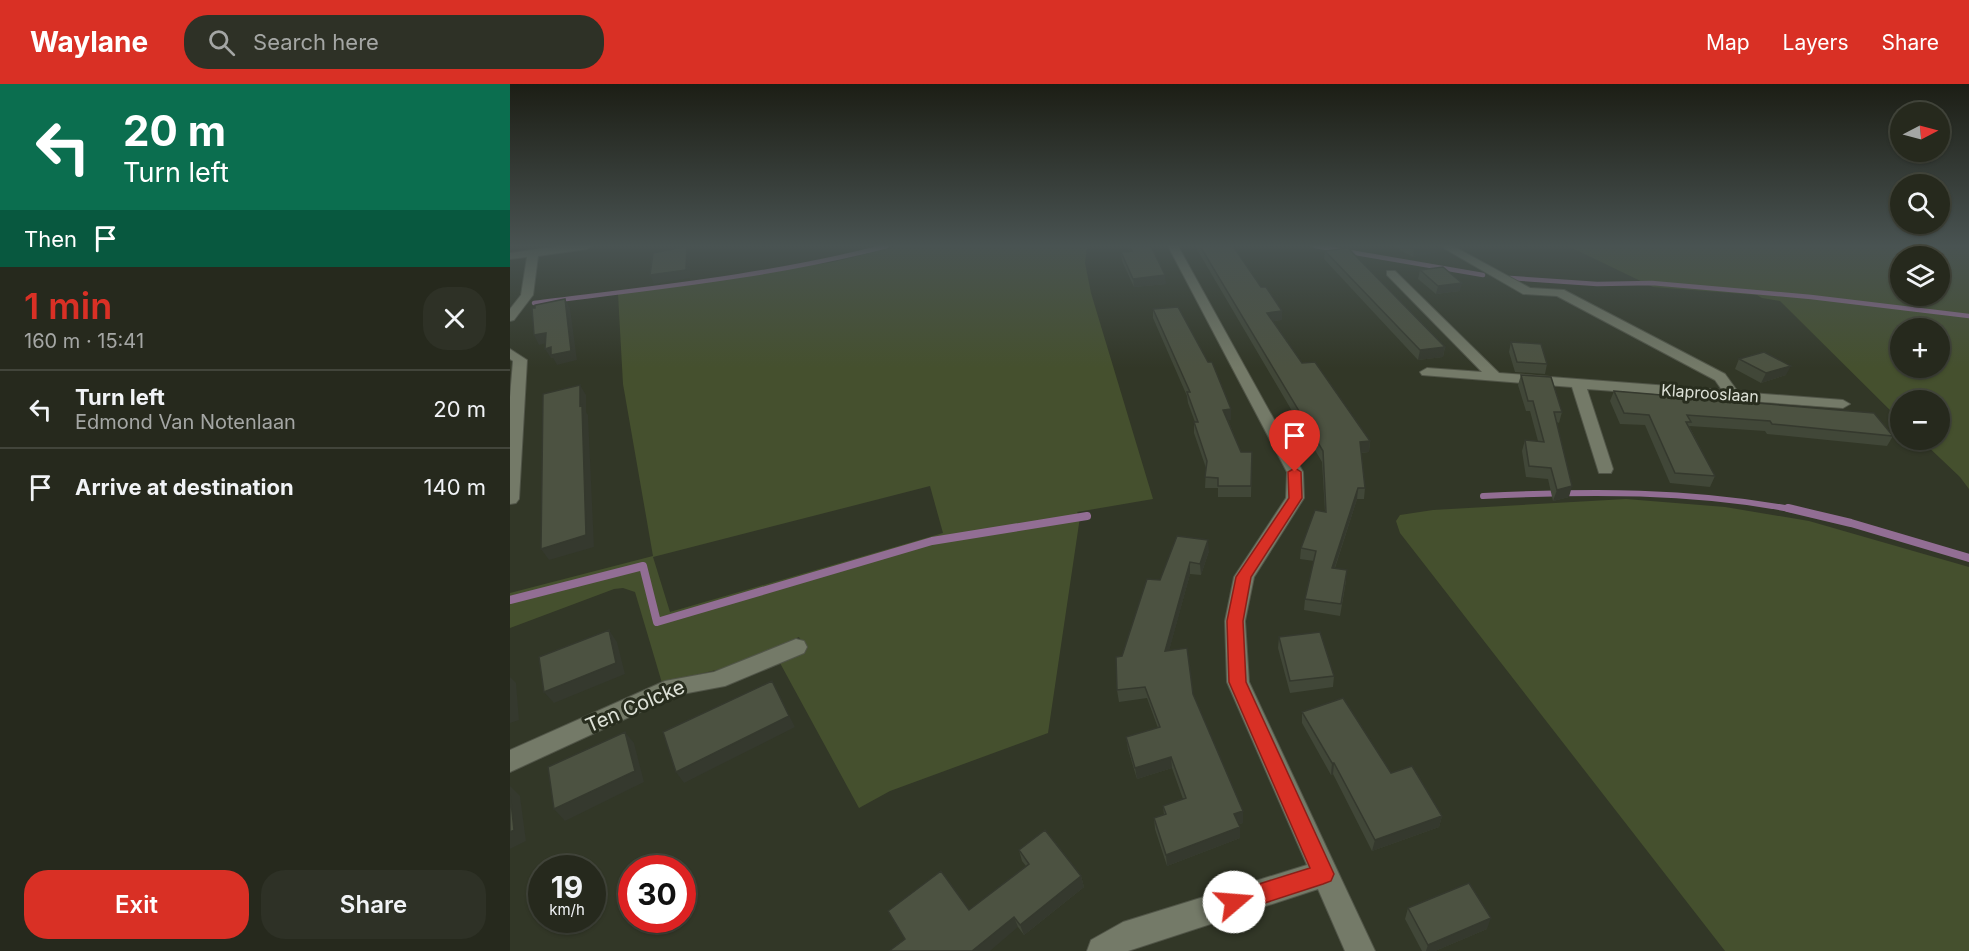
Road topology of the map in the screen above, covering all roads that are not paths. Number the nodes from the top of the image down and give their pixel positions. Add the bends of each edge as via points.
1 (528, 286) edge
2 (1195, 286) edge
3 (1404, 286) edge
4 (1519, 286) edge
5 (510, 317) edge
6 (510, 353) edge
7 (1427, 372) dead end
8 (515, 377) edge
9 (1495, 377) junction
10 (1578, 383) junction
11 (1733, 394) junction
12 (1843, 404) dead end
13 (1605, 469) dead end
14 (510, 499) edge
15 (796, 647) dead end
16 (510, 761) edge
17 (1323, 874) junction
18 (1102, 951) edge
19 (1360, 951) edge

1 - 5 street via 527,295
2 - 17 street via 1295,472 1295,498 1244,577 1235,621 1238,682
3 - 9 street
4 - 11 street via 1527,291 1560,293 1720,377
6 - 8 street via 520,360
7 - 9 street, Klaprooslaan
8 - 14 street
9 - 10 street, Klaprooslaan
10 - 11 street, Klaprooslaan
10 - 13 street
11 - 12 street, Klaprooslaan
15 - 16 street, Ten Colcke via 717,680 673,687
17 - 18 street via 1123,938
17 - 19 street

